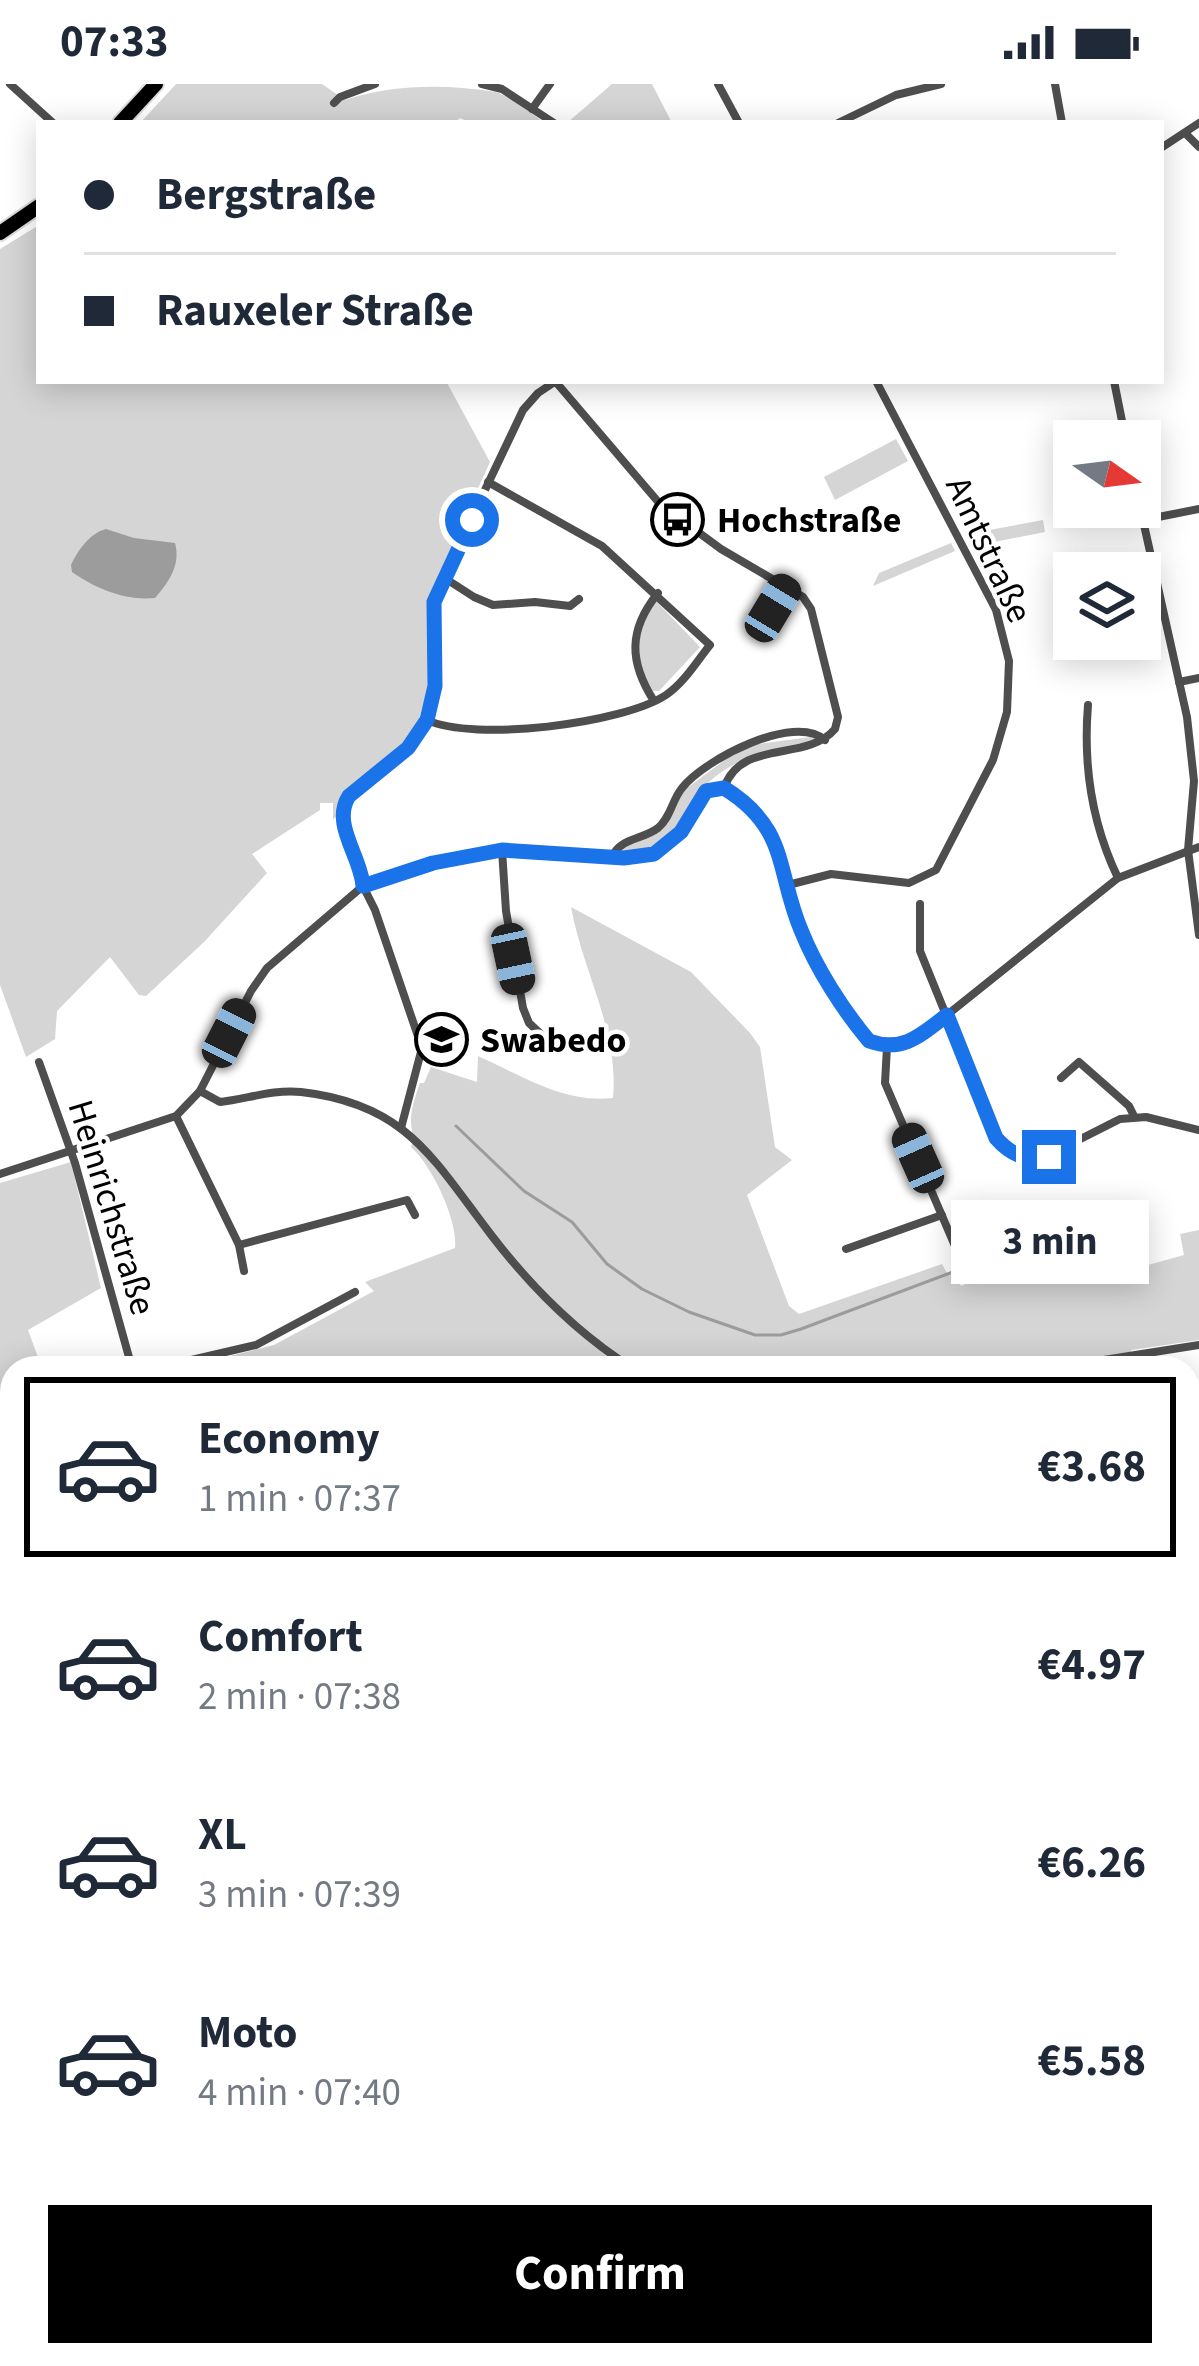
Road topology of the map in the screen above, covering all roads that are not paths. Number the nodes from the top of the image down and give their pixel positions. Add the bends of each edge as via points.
1 (10, 84) edge
2 (155, 84) edge
3 (375, 84) edge
4 (482, 84) edge
5 (550, 84) edge
6 (718, 84) edge
7 (940, 84) edge
8 (1055, 84) edge
9 (334, 103) dead end
10 (532, 109) junction
11 (50, 120) edge
12 (123, 120) edge
13 (549, 120) edge
14 (737, 120) edge
15 (844, 120) edge
16 (1061, 120) edge
17 (1199, 123) edge
18 (1185, 133) junction
19 (1164, 146) edge
20 (1199, 147) edge
21 (36, 208) edge
22 (0, 233) edge
23 (552, 384) edge
24 (558, 384) edge
25 (878, 384) edge
26 (1115, 384) edge
27 (1122, 420) edge
28 (488, 482) junction
29 (1199, 509) edge
30 (1161, 516) edge
31 (1145, 528) edge
32 (443, 577) junction
33 (786, 587) junction
34 (658, 593) junction
35 (579, 599) dead end
36 (760, 629) dead end
37 (1199, 678) edge
38 (1180, 682) junction
39 (654, 701) junction
40 (1088, 705) dead end
41 (427, 720) junction
42 (825, 740) junction
43 (724, 788) junction
44 (1199, 847) edge
45 (502, 850) junction
46 (1188, 850) junction
47 (612, 857) junction
48 (1118, 878) junction
49 (363, 886) junction
50 (788, 886) junction
51 (920, 904) dead end
52 (1199, 935) edge
53 (947, 1015) junction
54 (544, 1037) dead end
55 (887, 1047) junction
56 (39, 1062) dead end
57 (1061, 1078) dead end
58 (200, 1091) junction
59 (176, 1116) junction
60 (1134, 1117) junction
61 (401, 1128) junction
62 (1199, 1130) edge
63 (69, 1152) junction
64 (0, 1174) edge
65 (415, 1215) dead end
66 (942, 1215) junction
67 (239, 1245) junction
68 (846, 1249) dead end
69 (961, 1259) dead end
70 (244, 1271) dead end
71 (355, 1292) dead end
72 (1199, 1345) edge
73 (129, 1356) edge
74 (209, 1356) edge
75 (615, 1356) edge
76 (1129, 1356) edge

1 - 11 street
2 - 12 main road
3 - 9 street
4 - 10 street
5 - 10 street
6 - 14 street
7 - 15 street
8 - 16 street
10 - 13 street
17 - 18 street
18 - 19 street
18 - 20 street
21 - 22 main road
23 - 28 street via 523,410
24 - 33 street via 660,504
25 - 50 street, Amtstraße via 996,610 1009,661 1007,712 993,760 936,870 908,883 831,874
26 - 27 street
28 - 32 street
28 - 34 street via 602,546
29 - 30 street
31 - 38 street
32 - 35 street via 493,605 570,606
32 - 41 street via 434,602
33 - 36 street
33 - 42 street via 811,609 838,717
34 - 39 street via 633,649
34 - 39 street via 710,645
37 - 38 street
38 - 46 street via 1194,781
39 - 41 street via 599,719 526,728 453,729
40 - 48 street via 1091,802
41 - 49 street via 343,806
42 - 43 street via 749,759
42 - 47 street via 794,734 746,742 699,772 662,824 616,847
43 - 47 street via 699,799 666,848
43 - 50 street via 777,843
44 - 46 street
45 - 47 street
45 - 49 street
45 - 54 street via 523,1008
46 - 48 street
46 - 52 street
48 - 53 street
49 - 58 street via 268,968
49 - 61 street via 422,1048
50 - 55 street via 823,970 869,1041
51 - 53 street via 920,952
53 - 55 street via 917,1039
53 - 60 street via 1006,1150 1039,1160
55 - 66 street via 885,1083
56 - 63 street, Heinrichstraße
57 - 60 street via 1079,1062
58 - 59 street
58 - 61 street via 220,1102 304,1092
59 - 63 street
59 - 67 street
60 - 62 street
61 - 75 street via 456,1183 544,1298
63 - 64 street
63 - 73 street, Heinrichstraße
65 - 67 street via 407,1200
66 - 68 street
66 - 69 street
67 - 70 street
71 - 74 street via 256,1345
72 - 76 street

